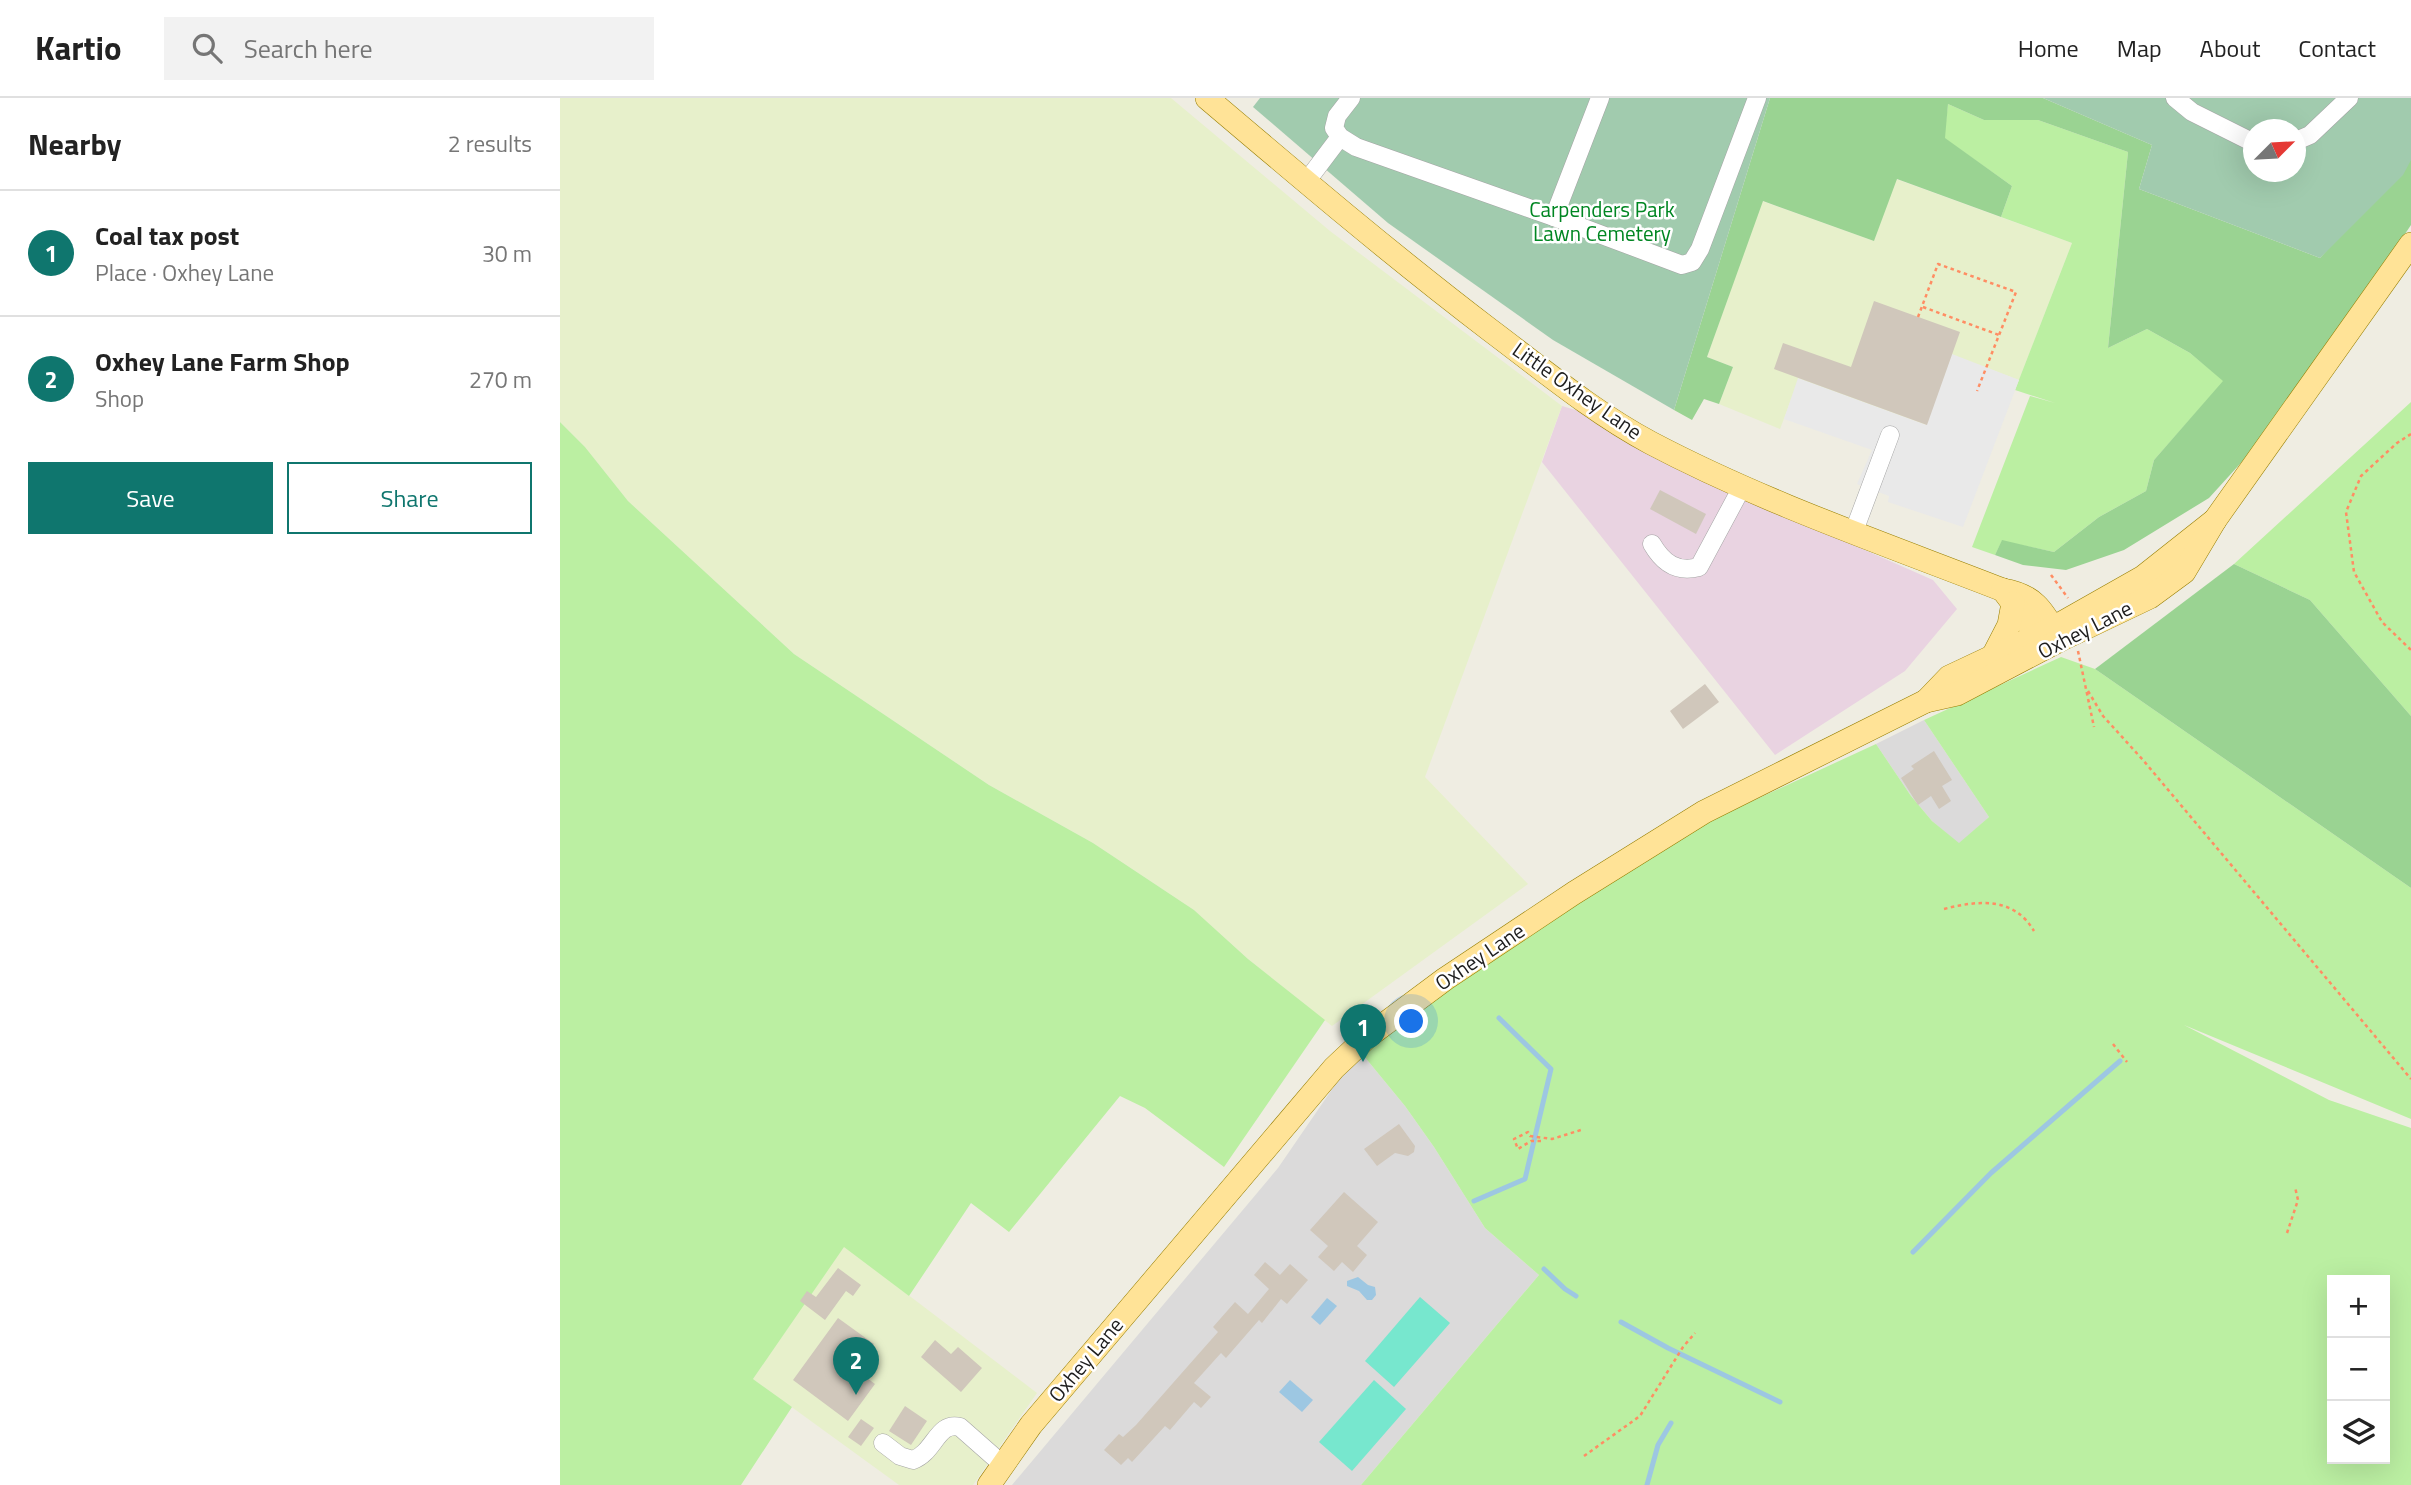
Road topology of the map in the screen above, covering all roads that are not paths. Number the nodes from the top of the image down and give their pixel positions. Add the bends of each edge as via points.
1 (1207, 98) edge
2 (1351, 98) edge
3 (1601, 98) edge
4 (1757, 98) edge
5 (2175, 98) edge
6 (2349, 98) edge
7 (1340, 137) junction
8 (2306, 137) edge
9 (2243, 139) edge
10 (1306, 182) junction
11 (1554, 218) junction
12 (2411, 244) edge
13 (1889, 435) dead end
14 (1742, 486) junction
15 (1854, 531) junction
16 (1652, 544) dead end
17 (2008, 596) junction
18 (2055, 639) junction
19 (1993, 656) junction
20 (1926, 701) junction
21 (883, 1443) dead end
22 (1002, 1464) junction
23 (989, 1485) edge

1 - 10 main road, Little Oxhey Lane
2 - 7 lane via 1337,116 1335,128
3 - 11 lane
4 - 11 lane via 1692,262 1682,265
5 - 9 lane
6 - 8 lane
7 - 10 lane
7 - 11 lane via 1356,147
10 - 14 main road, Little Oxhey Lane via 1552,377 1650,442
12 - 18 main road, Oxhey Lane via 2215,520
13 - 15 lane
14 - 15 main road, Little Oxhey Lane
14 - 16 lane via 1699,567 1682,570 1669,564
15 - 17 main road, Little Oxhey Lane
17 - 18 main road, Little Oxhey Lane
17 - 19 main road via 2009,625
18 - 19 main road, Oxhey Lane
18 - 20 main road, Oxhey Lane via 1957,694
19 - 20 main road, Oxhey Lane via 1949,677
20 - 22 main road, Oxhey Lane via 1704,812 1445,979 1367,1037 1280,1131
21 - 22 lane via 913,1460 925,1454 952,1425
22 - 23 main road, Oxhey Lane

